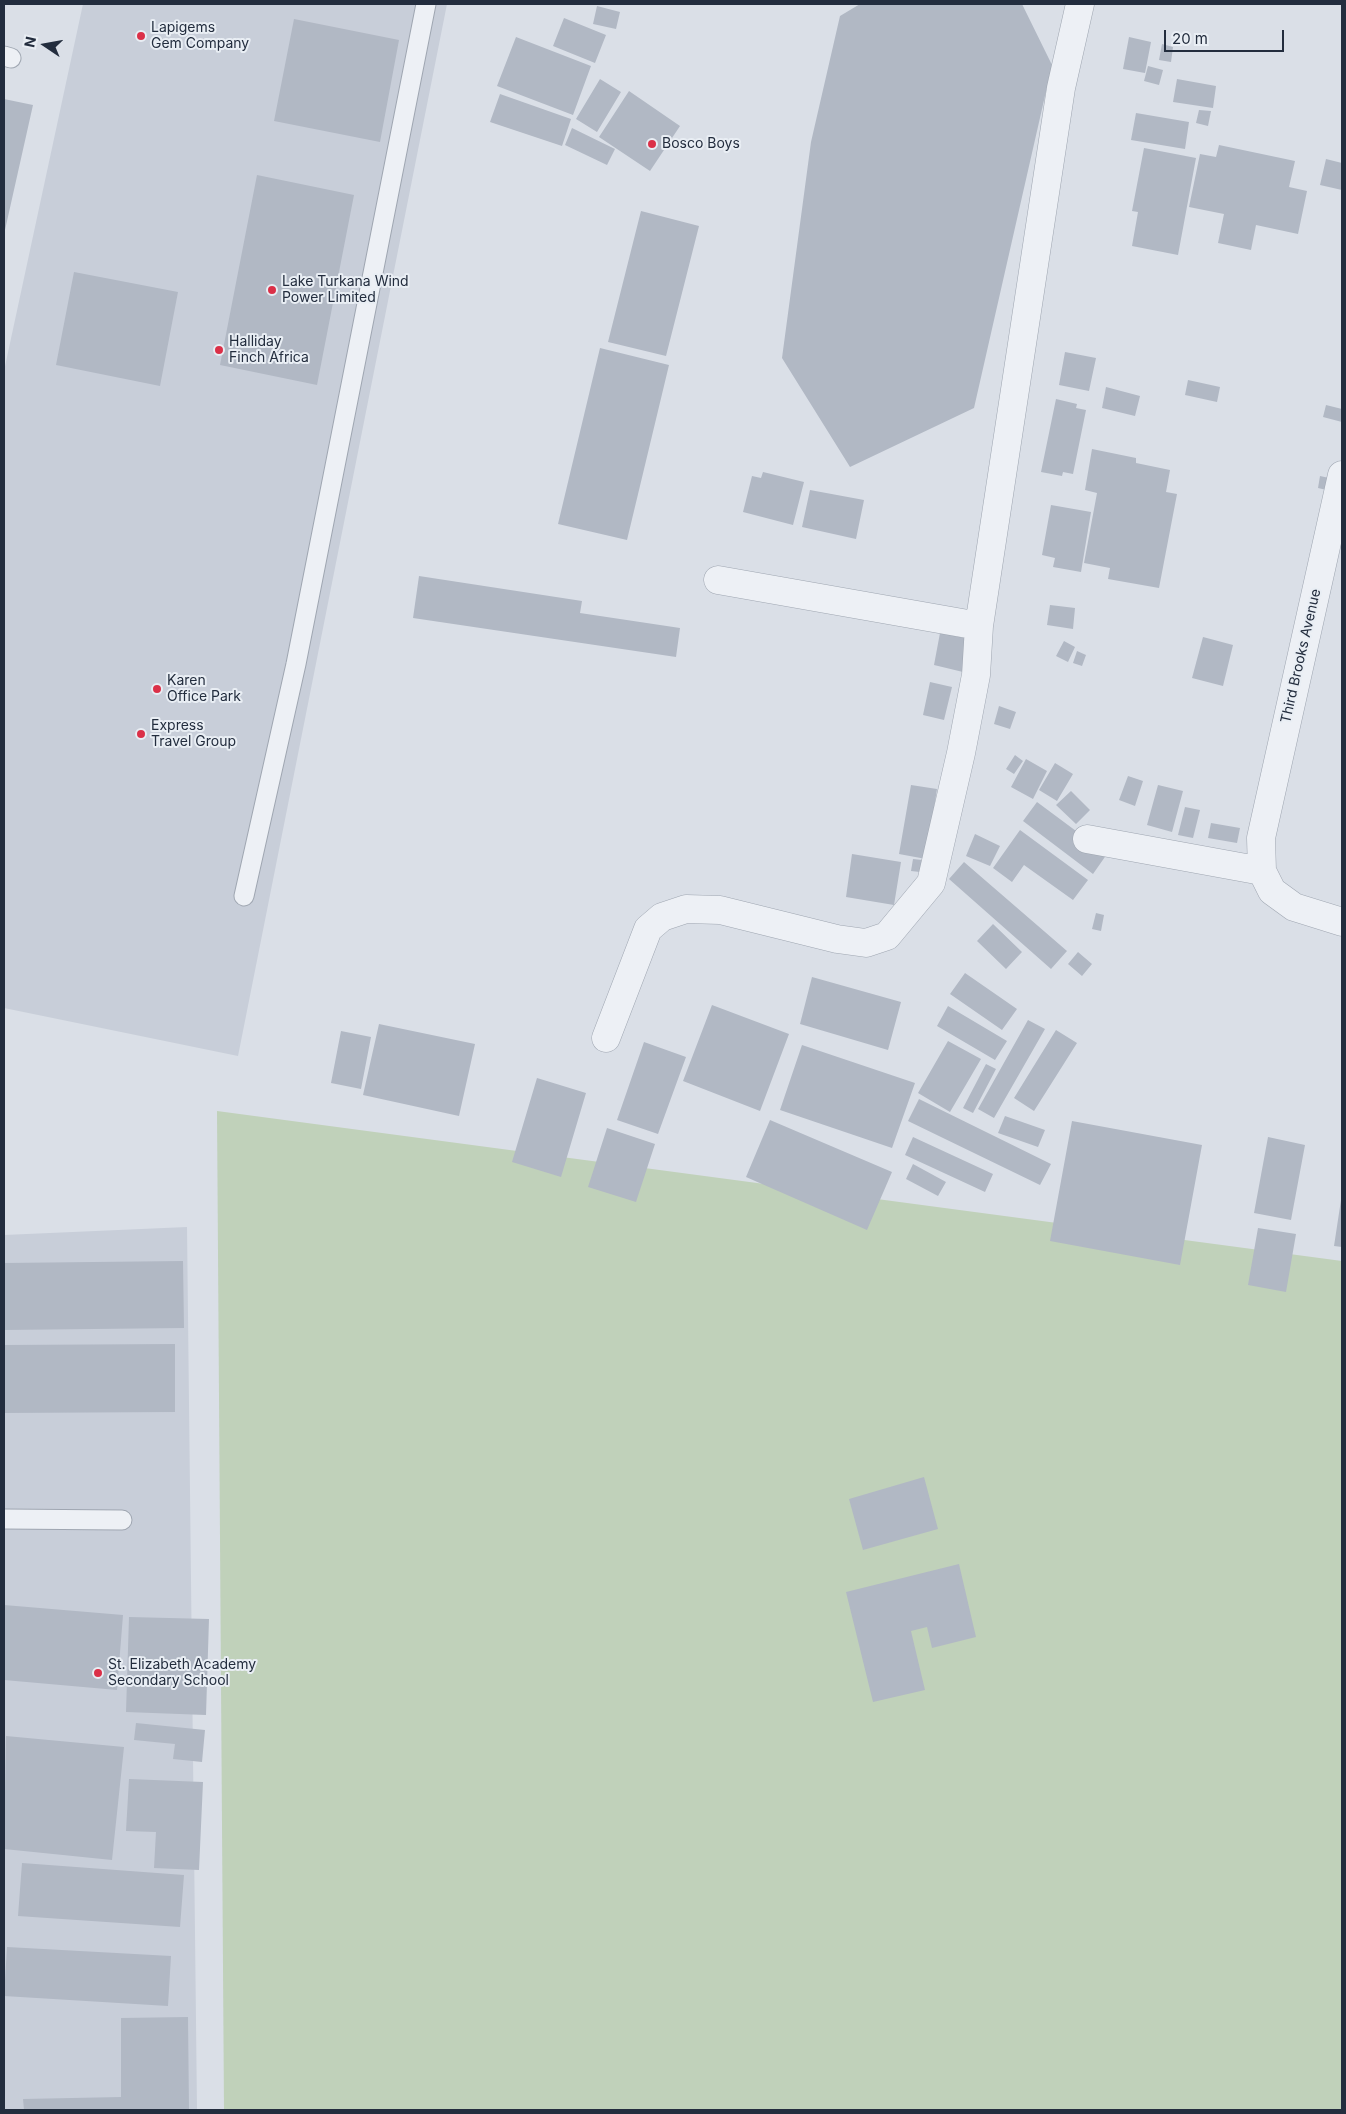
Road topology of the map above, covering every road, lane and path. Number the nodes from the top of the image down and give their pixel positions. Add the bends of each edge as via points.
1 (426, 4) edge
2 (1080, 4) edge
3 (1342, 474) edge
4 (718, 580) dead end
5 (979, 626) junction
6 (1087, 839) dead end
7 (1262, 872) junction
8 (244, 896) dead end
9 (1342, 922) edge
10 (606, 1038) dead end
11 (4, 1519) edge
12 (122, 1520) dead end

1 - 8 lane via 296,664
2 - 5 street via 1061,88
3 - 7 street, Third Brooks Avenue via 1261,838
4 - 5 street
5 - 10 street via 976,675 931,883 887,936 866,943 837,939 720,910 686,909 662,917 648,928
6 - 7 street
7 - 9 street via 1272,891 1294,907
11 - 12 lane

